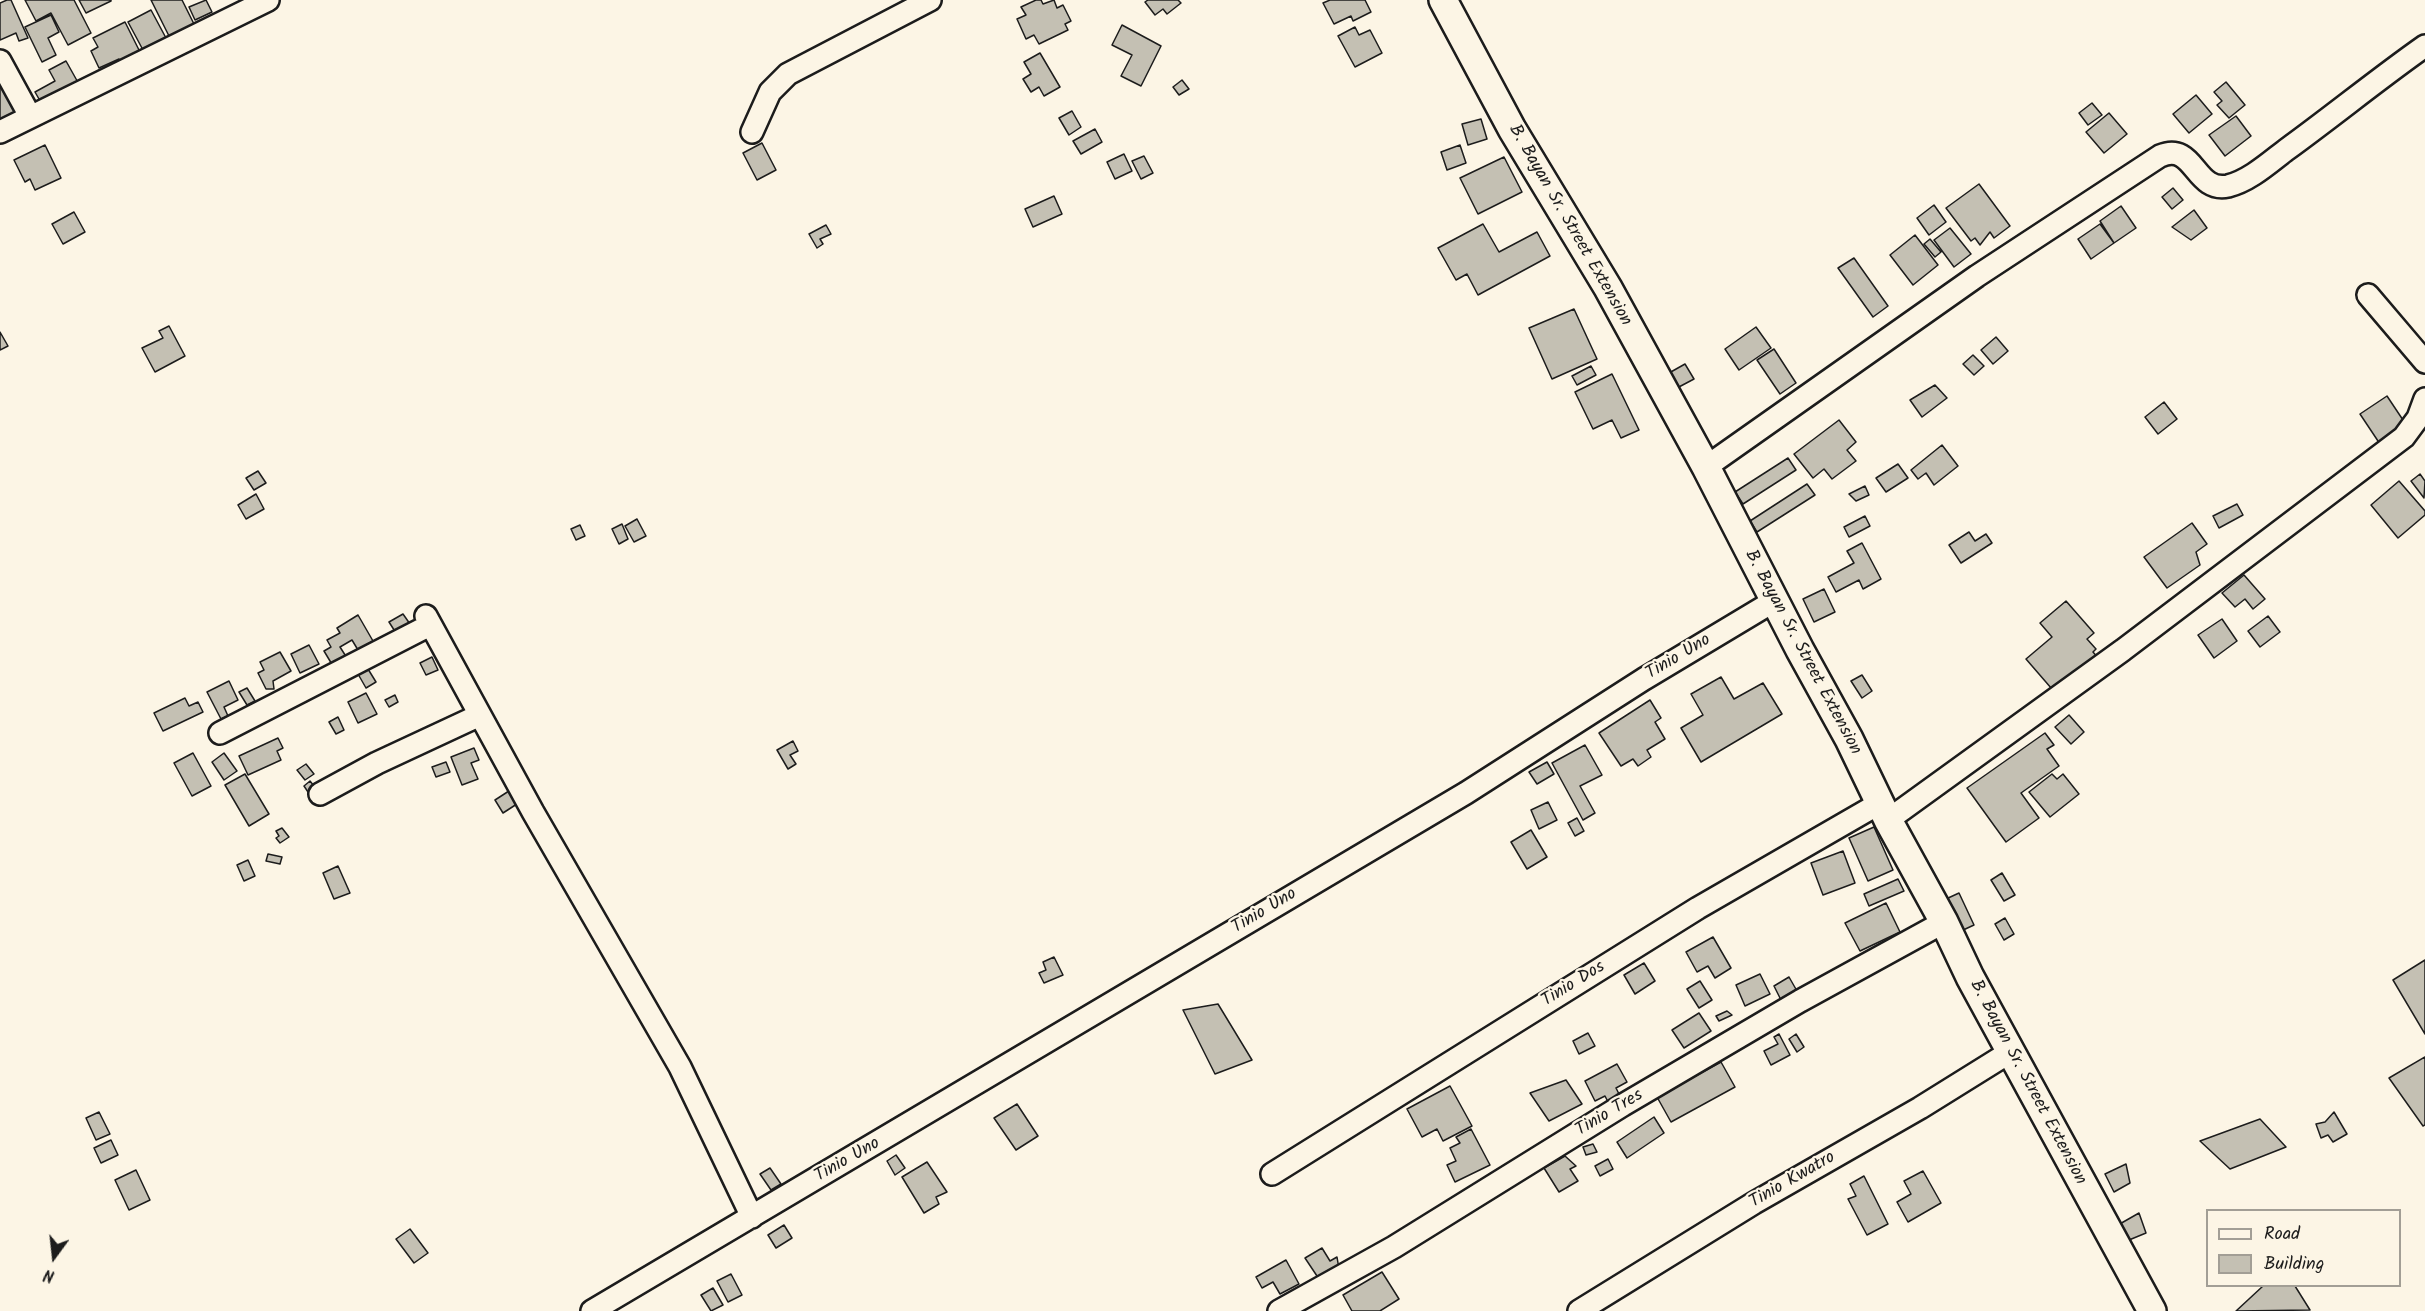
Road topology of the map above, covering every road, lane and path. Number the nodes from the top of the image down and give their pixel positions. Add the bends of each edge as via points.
1 (268, 0) edge
2 (930, 0) edge
3 (1443, 0) edge
4 (2425, 46) edge
5 (0, 61) edge
6 (30, 116) junction
7 (0, 132) edge
8 (752, 132) dead end
9 (2368, 295) dead end
10 (2425, 362) edge
11 (2425, 399) edge
12 (1706, 467) junction
13 (1774, 601) junction
14 (480, 716) junction
15 (220, 733) dead end
16 (320, 794) dead end
17 (1884, 811) junction
18 (1944, 922) junction
19 (2010, 1052) junction
20 (1272, 1174) dead end
21 (752, 1217) junction
22 (592, 1311) edge
23 (1279, 1311) edge
24 (1579, 1311) edge
25 (2152, 1311) edge

1 - 6 street
2 - 8 street via 788,74 770,92
3 - 12 street, B. Bayan Sr. Street Extension via 1512,129 1608,288
4 - 12 street via 2320,126 2235,183 2215,186 2205,181 2182,155 2175,152 2160,156 1977,276
5 - 6 street
6 - 7 street
9 - 10 street
11 - 17 street, Tinio Dos via 2418,418 2404,437 2123,650
12 - 13 street, B. Bayan Sr. Street Extension
13 - 17 street, B. Bayan Sr. Street Extension
13 - 21 street, Tinio Uno via 1644,678 1466,793
14 - 15 street via 428,620
14 - 16 street
14 - 21 street via 680,1067
17 - 18 street, B. Bayan Sr. Street Extension
17 - 20 street, Tinio Dos via 1698,908
18 - 19 street, B. Bayan Sr. Street Extension
18 - 23 street, Tinio Tres via 1800,1001 1395,1246
19 - 24 street, Tinio Kwatro
19 - 25 street, B. Bayan Sr. Street Extension
21 - 22 street, Tinio Uno

